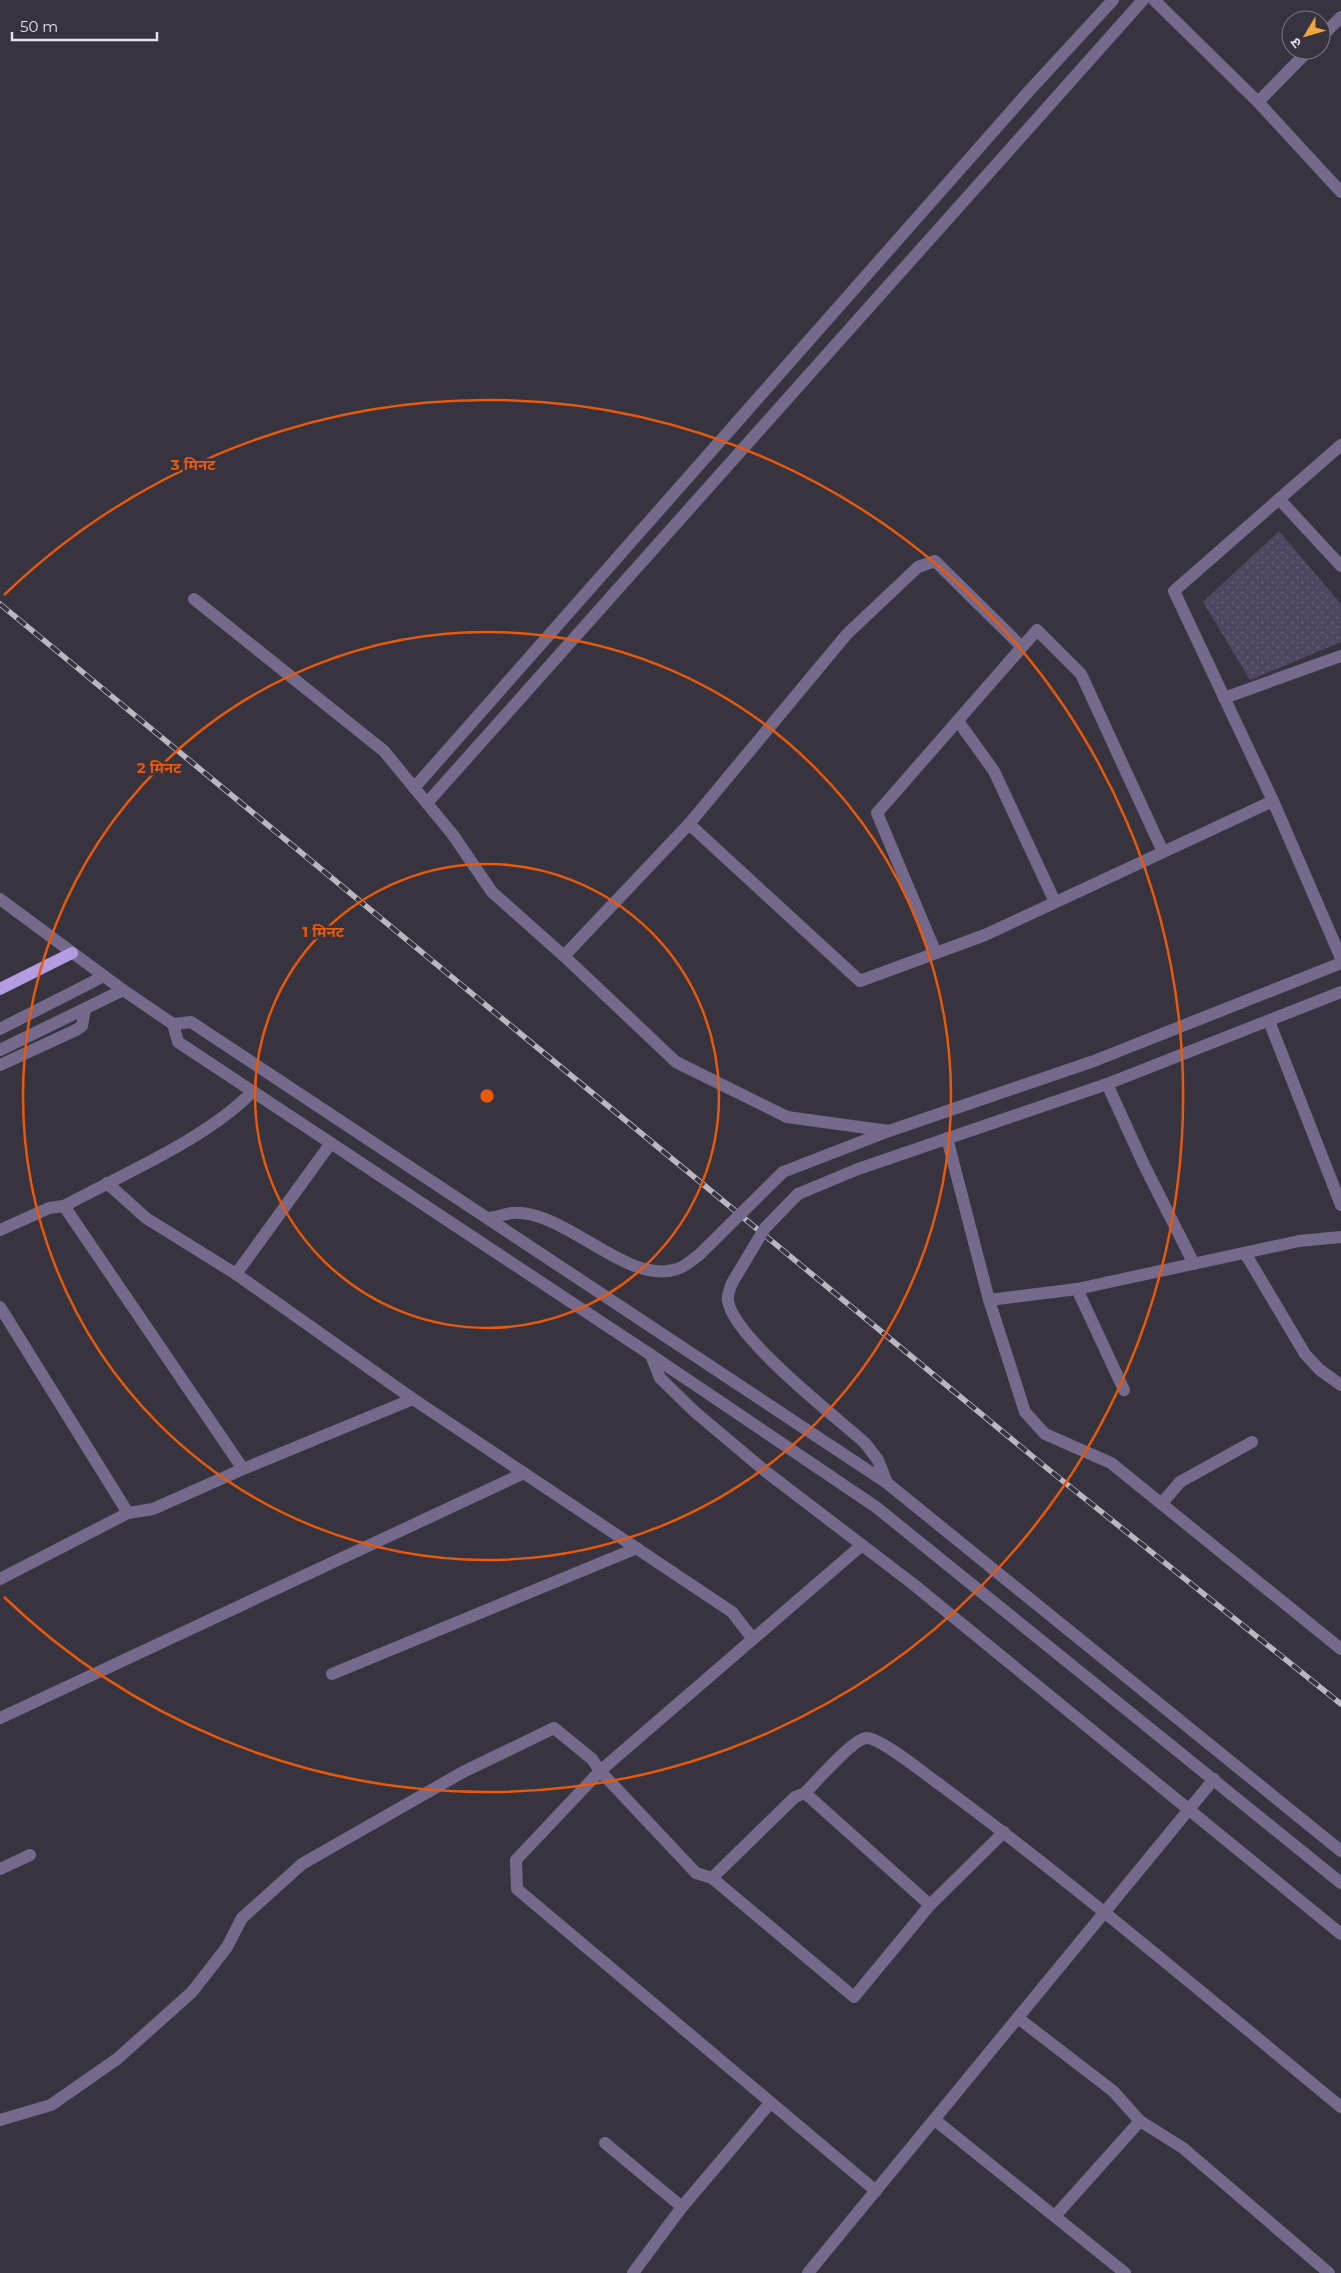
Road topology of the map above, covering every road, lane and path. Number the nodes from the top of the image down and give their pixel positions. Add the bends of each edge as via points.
1 (1113, 0) edge
2 (1143, 0) edge
3 (1154, 0) edge
4 (1341, 17) edge
5 (1331, 28) edge
6 (1299, 60) edge
7 (1258, 102) junction
8 (1341, 192) edge
9 (1341, 445) edge
10 (1279, 499) junction
11 (1341, 566) edge
12 (194, 599) dead end
13 (1022, 647) junction
14 (1341, 656) edge
15 (1224, 698) junction
16 (958, 721) junction
17 (414, 788) junction
18 (1273, 801) junction
19 (427, 803) junction
20 (689, 824) junction
21 (1163, 852) junction
22 (0, 899) edge
23 (1055, 902) junction
24 (72, 952) junction
25 (936, 953) junction
26 (564, 956) junction
27 (1341, 958) edge
28 (1341, 963) edge
29 (104, 976) junction
30 (0, 989) edge
31 (122, 990) junction
32 (1341, 992) edge
33 (85, 1009) junction
34 (1269, 1021) junction
35 (173, 1024) junction
36 (0, 1029) edge
37 (0, 1050) edge
38 (0, 1065) edge
39 (1107, 1084) junction
40 (253, 1091) junction
41 (889, 1131) junction
42 (947, 1138) junction
43 (331, 1143) junction
44 (107, 1183) junction
45 (1341, 1205) edge
46 (64, 1206) junction
47 (489, 1218) junction
48 (0, 1230) edge
49 (1341, 1237) edge
50 (1245, 1253) junction
51 (1194, 1264) junction
52 (236, 1274) junction
53 (1077, 1289) junction
54 (989, 1300) junction
55 (0, 1307) edge
56 (651, 1355) junction
57 (1341, 1385) edge
58 (1124, 1390) dead end
59 (413, 1400) junction
60 (1252, 1442) dead end
61 (243, 1469) junction
62 (524, 1473) junction
63 (887, 1484) junction
64 (1162, 1503) junction
65 (128, 1512) junction
66 (862, 1545) junction
67 (637, 1548) junction
68 (0, 1579) edge
69 (753, 1639) junction
70 (1341, 1649) edge
71 (332, 1674) dead end
72 (0, 1718) edge
73 (600, 1771) junction
74 (1214, 1779) junction
75 (805, 1793) junction
76 (1189, 1810) junction
77 (1004, 1832) junction
78 (1341, 1851) edge
79 (30, 1855) dead end
80 (0, 1869) edge
81 (712, 1878) junction
82 (1341, 1883) edge
83 (930, 1905) junction
84 (1104, 1913) junction
85 (1341, 1934) edge
86 (1018, 2018) junction
87 (770, 2103) junction
88 (1341, 2107) edge
89 (0, 2120) edge
90 (935, 2120) junction
91 (1140, 2121) junction
92 (605, 2143) dead end
93 (876, 2191) junction
94 (682, 2207) junction
95 (1054, 2216) junction
96 (634, 2273) edge
97 (808, 2273) edge
98 (1125, 2273) edge
99 (1329, 2273) edge

1 - 17 street
2 - 19 street
3 - 7 street
4 - 5 street
6 - 7 street
7 - 8 street
9 - 10 street
10 - 11 street
10 - 15 street via 1174,592
12 - 17 street via 384,751
13 - 16 street
13 - 20 street via 935,561 918,567 847,634
13 - 21 street via 1037,630 1081,674
14 - 15 street
15 - 18 street
16 - 23 street via 994,771
16 - 25 street via 878,813
17 - 19 street
18 - 21 street
18 - 27 street
19 - 26 street via 453,834 492,892
20 - 25 street via 860,981
20 - 26 street
21 - 23 street
22 - 24 street
23 - 25 street via 985,935
24 - 29 street
24 - 30 main road
26 - 41 street via 676,1062 787,1117
28 - 41 street via 1094,1061
29 - 31 street
29 - 36 street
31 - 33 street
31 - 35 street
32 - 34 street
33 - 37 street
33 - 38 street via 82,1026 76,1030
34 - 39 street
34 - 45 street
35 - 40 street via 178,1042
35 - 47 street via 191,1022
39 - 42 street
39 - 51 street
40 - 43 street
40 - 44 street via 237,1108 197,1135
41 - 47 street, bridge via 783,1172 699,1255 678,1269 660,1272 642,1268 537,1216 513,1213
42 - 54 street
42 - 63 street, bridge via 798,1194 765,1228 732,1283 727,1300 734,1317 750,1338 865,1443 878,1460
43 - 52 street
43 - 56 street
44 - 46 street
44 - 52 street via 146,1218
46 - 48 street via 49,1208
46 - 61 street
47 - 63 street
49 - 50 street via 1299,1241
50 - 51 street
50 - 57 street via 1305,1354
51 - 53 street
52 - 59 street
53 - 54 street
53 - 58 street
54 - 64 street via 1030,1417 1045,1434 1111,1463
55 - 65 street
56 - 66 street via 660,1378 695,1412 765,1471
56 - 74 street via 884,1514
59 - 61 street
59 - 62 street
60 - 64 street via 1180,1482
61 - 65 street via 153,1509
62 - 67 street
62 - 72 street
63 - 78 street
64 - 70 street
65 - 68 street
66 - 69 street
66 - 76 street
67 - 69 street via 732,1612
67 - 71 street
69 - 73 street
73 - 81 street via 696,1872
73 - 87 street via 516,1860 516,1890
73 - 89 street via 592,1758 554,1728 463,1772 302,1864 242,1918 227,1947 192,1992 118,2059 51,2105
74 - 76 street
74 - 82 street
75 - 77 street via 849,1748 868,1738 892,1750
75 - 81 street via 795,1797
75 - 83 street
76 - 84 street
76 - 85 street
77 - 83 street
77 - 84 street
79 - 80 street
81 - 83 street via 854,1997
84 - 86 street
84 - 88 street
86 - 90 street
86 - 91 street via 1112,2091
87 - 93 street
87 - 94 street
90 - 93 street
90 - 95 street
91 - 95 street
91 - 99 street via 1183,2148
92 - 94 street
93 - 97 street
94 - 96 street
95 - 98 street

